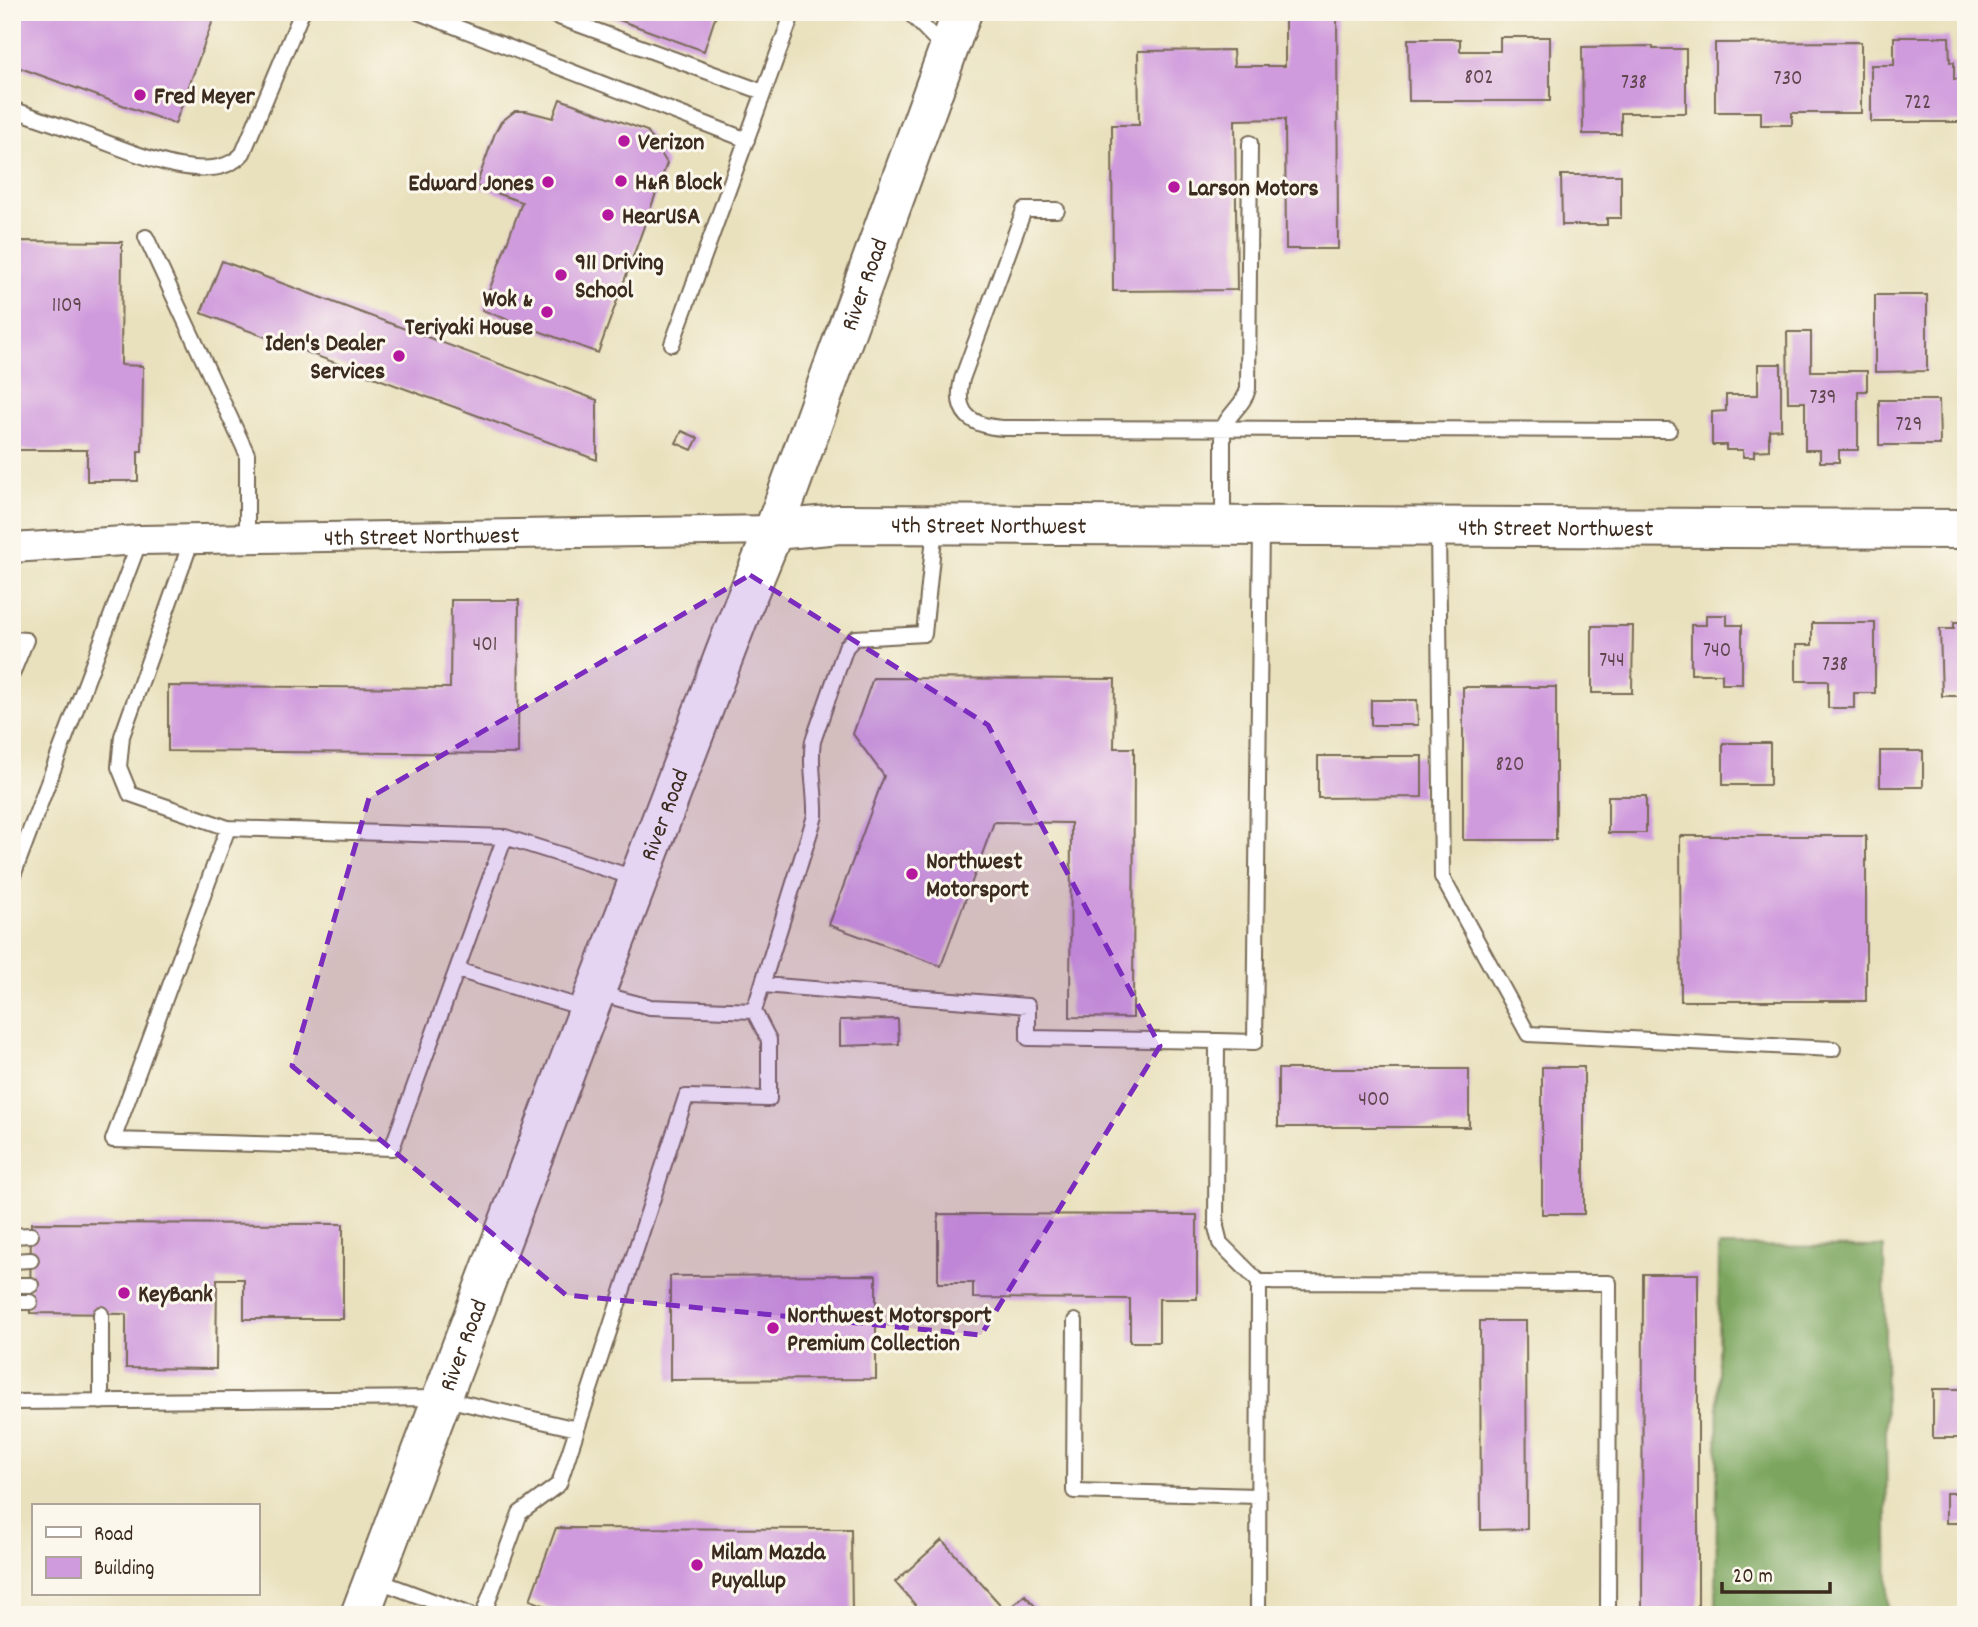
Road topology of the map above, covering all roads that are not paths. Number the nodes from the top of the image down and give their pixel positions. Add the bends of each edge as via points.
1 (302, 12) edge
2 (418, 12) edge
3 (545, 12) edge
4 (793, 12) edge
5 (909, 12) edge
6 (962, 12) edge
7 (947, 51) junction
8 (764, 92) junction
9 (12, 109) edge
10 (747, 140) junction
11 (1250, 143) dead end
12 (1057, 210) dead end
13 (146, 237) dead end
14 (672, 344) dead end
15 (1223, 428) junction
16 (1669, 430) dead end
17 (936, 525) junction
18 (1223, 526) junction
19 (1261, 527) junction
20 (1438, 527) junction
21 (1966, 529) edge
22 (774, 530) junction
23 (247, 538) junction
24 (192, 539) junction
25 (140, 540) junction
26 (12, 548) edge
27 (12, 639) edge
28 (12, 674) edge
29 (228, 828) junction
30 (505, 837) junction
31 (12, 878) edge
32 (639, 880) junction
33 (457, 970) junction
34 (763, 985) junction
35 (592, 1001) junction
36 (754, 1011) junction
37 (1217, 1041) junction
38 (1833, 1049) dead end
39 (31, 1235) dead end
40 (12, 1236) edge
41 (31, 1260) dead end
42 (12, 1261) edge
43 (1259, 1282) junction
44 (31, 1285) dead end
45 (12, 1286) edge
46 (12, 1302) edge
47 (30, 1302) dead end
48 (100, 1314) dead end
49 (1075, 1321) dead end
50 (441, 1398) junction
51 (12, 1402) edge
52 (101, 1402) junction
53 (577, 1429) junction
54 (1258, 1496) junction
55 (374, 1579) junction
56 (360, 1615) edge
57 (470, 1615) edge
58 (483, 1615) edge
59 (1258, 1615) edge
60 (1608, 1615) edge

1 - 9 lane via 243,153 230,164 200,168 166,163
2 - 10 lane
3 - 8 lane
4 - 8 lane
5 - 7 lane
6 - 7 main road, River Road
7 - 22 main road, River Road
8 - 10 lane
10 - 14 lane
11 - 15 lane via 1248,389
12 - 15 lane via 1024,210 962,379 960,399 967,416 982,425 1003,428
13 - 23 lane via 247,454
15 - 16 lane
15 - 18 lane
17 - 18 main road, 4th Street Northwest
17 - 22 main road, 4th Street Northwest via 840,524
17 - 34 lane via 924,635 855,638 846,647 813,741 816,816
18 - 19 main road, 4th Street Northwest
19 - 20 main road, 4th Street Northwest
19 - 37 lane via 1255,1042
20 - 21 main road, 4th Street Northwest
20 - 38 lane via 1442,877 1528,1034
22 - 23 street, 4th Street Northwest
22 - 32 main road, River Road
23 - 24 street, 4th Street Northwest
24 - 25 street, 4th Street Northwest
24 - 29 lane via 122,736 119,767 130,794
25 - 26 street, 4th Street Northwest
25 - 31 lane
27 - 28 lane via 26,640
29 - 30 lane
29 - 33 lane via 113,1140 392,1148
30 - 32 lane
30 - 33 lane
32 - 35 main road, River Road
33 - 35 lane
34 - 36 lane
34 - 37 lane via 1028,1006 1028,1038
35 - 36 lane
35 - 50 main road, River Road
36 - 53 lane via 769,1040 769,1099 685,1097
37 - 43 lane via 1216,1227 1220,1243
39 - 40 lane
41 - 42 lane
43 - 54 lane
43 - 60 lane via 1609,1283
44 - 45 lane
46 - 47 lane
48 - 52 lane
49 - 54 lane via 1074,1491
50 - 52 lane
50 - 53 lane
50 - 55 main road, River Road
51 - 52 lane
53 - 58 lane via 559,1484 520,1513
54 - 59 lane
55 - 56 main road, River Road
55 - 57 lane

